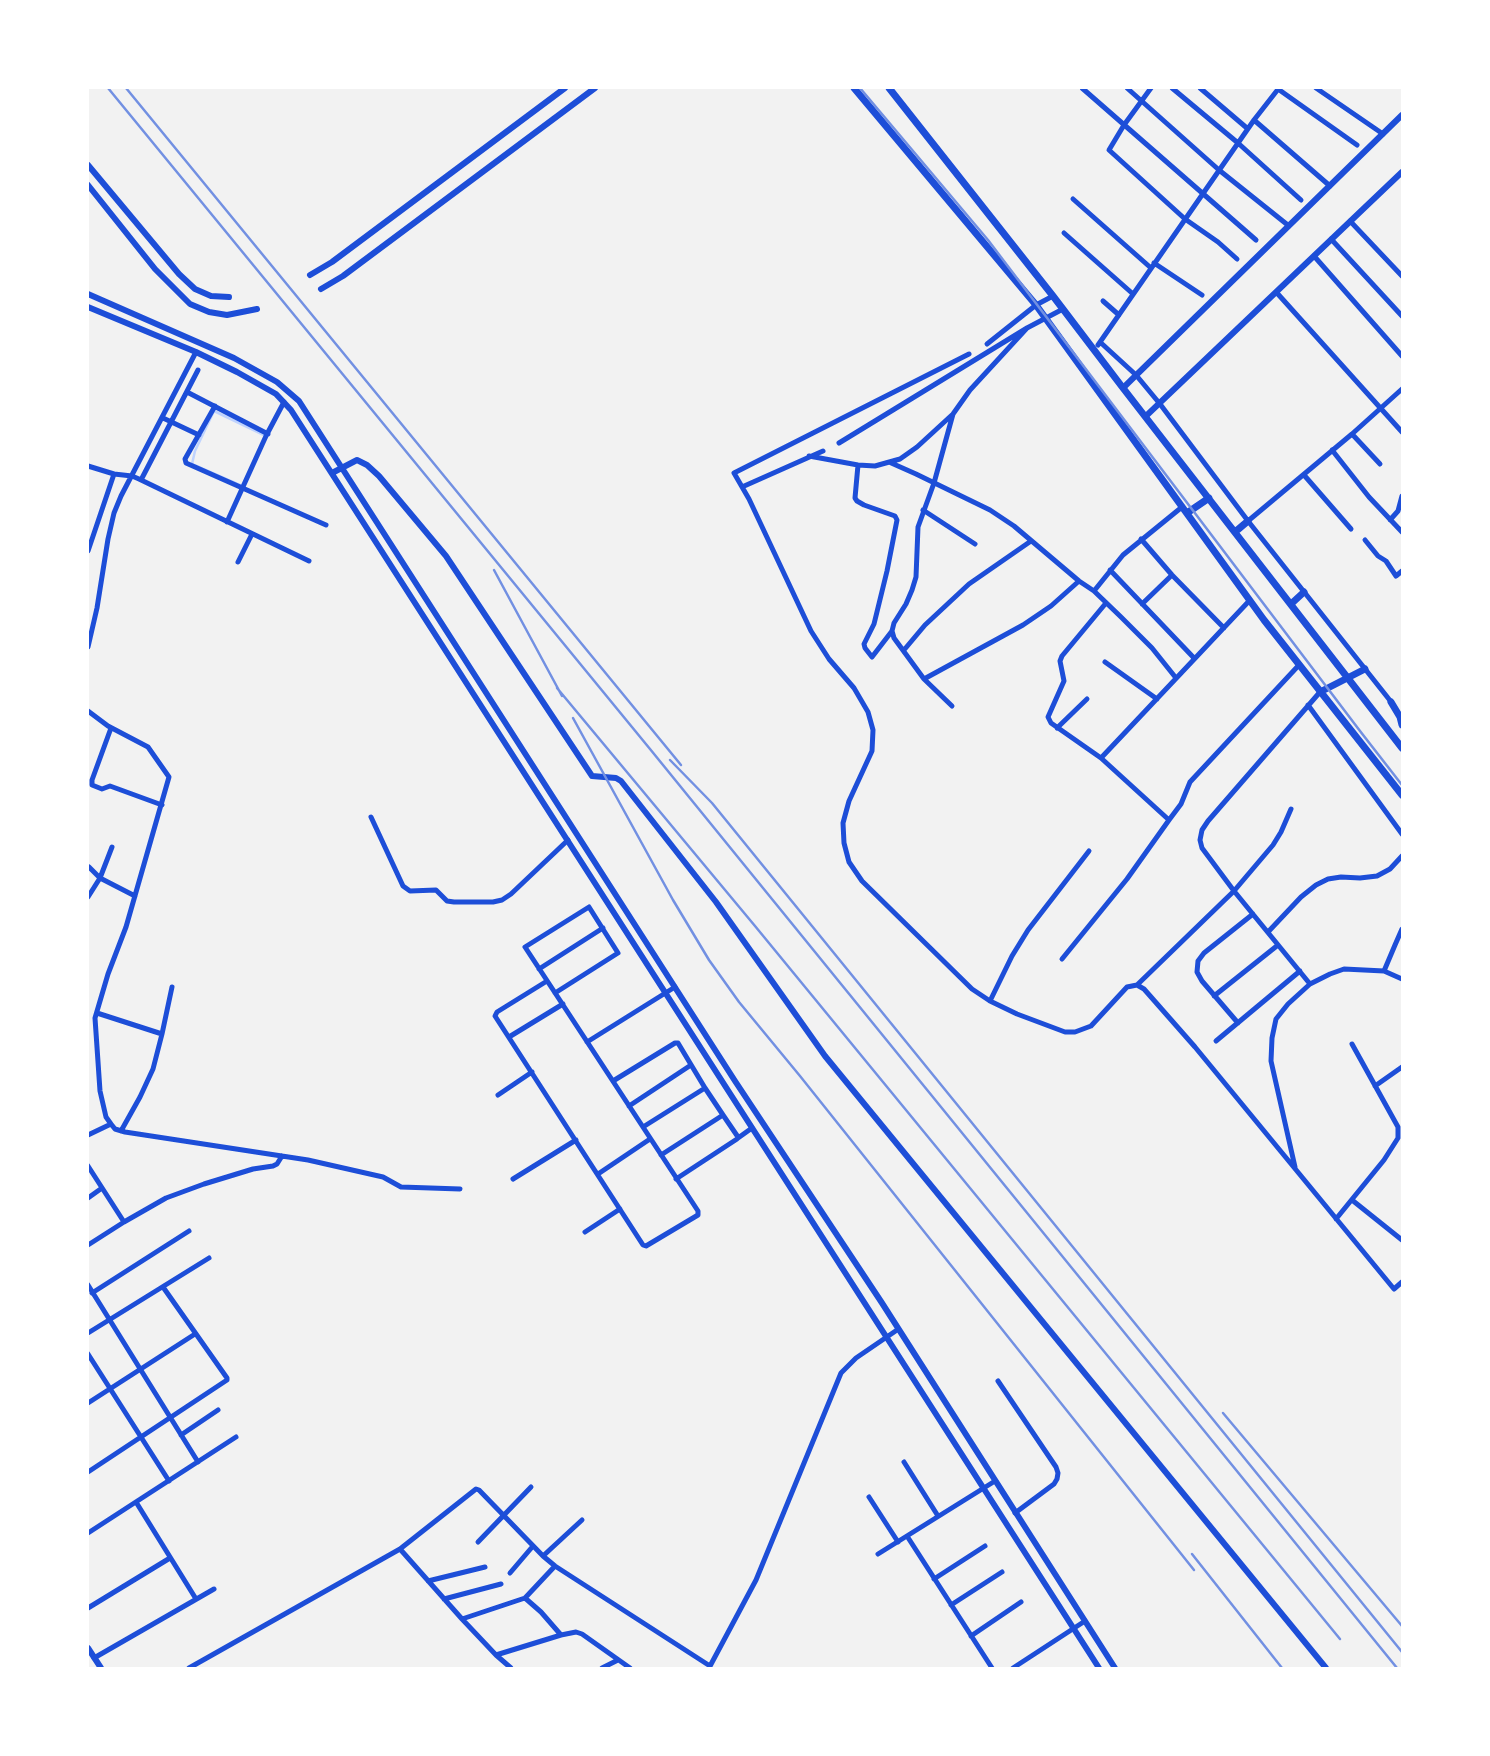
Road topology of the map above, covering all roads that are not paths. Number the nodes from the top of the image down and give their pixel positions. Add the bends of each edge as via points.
1 (565, 88) edge
2 (595, 88) edge
3 (854, 88) edge
4 (889, 88) edge
5 (1082, 88) edge
6 (1128, 88) edge
7 (1151, 88) edge
8 (1172, 88) edge
9 (1200, 88) edge
10 (1278, 88) edge
11 (1316, 88) edge
12 (1142, 101) junction
13 (1402, 115) edge
14 (1254, 120) junction
15 (1124, 125) junction
16 (1248, 129) junction
17 (1383, 134) junction
18 (1238, 143) junction
19 (1357, 145) dead end
20 (88, 165) edge
21 (1219, 170) junction
22 (1402, 172) edge
23 (88, 185) edge
24 (1330, 186) junction
25 (1202, 194) junction
26 (1073, 199) dead end
27 (1301, 200) dead end
28 (1185, 219) junction
29 (1350, 221) junction
30 (1289, 226) junction
31 (1063, 233) dead end
32 (1331, 239) junction
33 (1256, 240) dead end
34 (1314, 257) junction
35 (1237, 260) dead end
36 (1153, 266) junction
37 (310, 275) dead end
38 (1402, 276) edge
39 (321, 289) dead end
40 (1277, 293) junction
41 (88, 294) edge
42 (1133, 294) junction
43 (1053, 296) junction
44 (229, 297) dead end
45 (1206, 298) junction
46 (1103, 301) dead end
47 (1035, 305) junction
48 (88, 307) edge
49 (257, 309) dead end
50 (1063, 309) junction
51 (1119, 315) junction
52 (1402, 316) edge
53 (1045, 318) junction
54 (1027, 328) junction
55 (1100, 342) junction
56 (987, 344) dead end
57 (1094, 350) junction
58 (196, 352) junction
59 (969, 354) dead end
60 (1402, 356) edge
61 (198, 370) dead end
62 (1136, 375) junction
63 (1123, 388) junction
64 (187, 392) junction
65 (1401, 392) edge
66 (299, 401) junction
67 (284, 402) junction
68 (1161, 402) junction
69 (215, 406) junction
70 (1380, 408) junction
71 (291, 410) junction
72 (953, 414) junction
73 (1146, 416) junction
74 (163, 418) junction
75 (172, 423) junction
76 (1402, 432) edge
77 (268, 434) junction
78 (1352, 434) junction
79 (199, 435) junction
80 (839, 443) dead end
81 (1332, 450) junction
82 (823, 451) dead end
83 (809, 456) junction
84 (889, 463) junction
85 (1380, 464) dead end
86 (88, 466) edge
87 (858, 466) junction
88 (342, 468) junction
89 (332, 473) junction
90 (114, 474) junction
91 (1304, 475) junction
92 (132, 476) junction
93 (141, 480) junction
94 (934, 483) junction
95 (742, 487) junction
96 (243, 488) junction
97 (1402, 496) edge
98 (1209, 498) junction
99 (923, 510) junction
100 (1184, 510) junction
101 (1390, 520) junction
102 (1248, 521) junction
103 (227, 522) junction
104 (326, 525) dead end
105 (1351, 529) dead end
106 (1235, 532) junction
107 (1402, 532) edge
108 (91, 533) edge
109 (252, 534) junction
110 (1141, 539) junction
111 (1366, 540) dead end
112 (1031, 541) junction
113 (975, 544) dead end
114 (88, 551) edge
115 (309, 561) dead end
116 (238, 562) dead end
117 (1110, 570) junction
118 (1402, 571) edge
119 (1172, 575) junction
120 (1079, 581) junction
121 (1094, 591) junction
122 (1304, 592) junction
123 (1250, 600) junction
124 (1106, 603) junction
125 (1142, 604) junction
126 (1291, 604) junction
127 (1224, 628) junction
128 (892, 631) junction
129 (88, 647) edge
130 (904, 650) junction
131 (1194, 658) junction
132 (1105, 662) dead end
133 (1300, 665) junction
134 (1366, 669) junction
135 (1176, 678) junction
136 (1347, 678) junction
137 (924, 679) junction
138 (1321, 691) junction
139 (1087, 699) dead end
140 (1157, 699) junction
141 (1391, 702) junction
142 (1308, 705) junction
143 (952, 706) dead end
144 (88, 711) edge
145 (1402, 717) edge
146 (1402, 725) edge
147 (111, 728) junction
148 (1057, 728) junction
149 (1402, 748) edge
150 (1101, 758) junction
151 (1402, 795) edge
152 (162, 805) junction
153 (1291, 809) dead end
154 (371, 817) dead end
155 (1169, 820) junction
156 (1402, 834) edge
157 (568, 840) junction
158 (113, 847) dead end
159 (1089, 851) dead end
160 (1402, 856) edge
161 (89, 867) edge
162 (100, 878) junction
163 (1234, 891) junction
164 (135, 896) junction
165 (88, 897) edge
166 (1253, 914) junction
167 (603, 928) junction
168 (1402, 929) edge
169 (1268, 932) junction
170 (1278, 945) junction
171 (1062, 959) dead end
172 (539, 969) junction
173 (1300, 971) junction
174 (1384, 971) junction
175 (1402, 979) edge
176 (547, 981) junction
177 (1310, 984) junction
178 (1137, 985) junction
179 (172, 987) dead end
180 (675, 987) junction
181 (555, 993) junction
182 (666, 993) junction
183 (1214, 996) junction
184 (990, 1001) junction
185 (563, 1004) junction
186 (88, 1014) edge
187 (96, 1015) junction
188 (1238, 1023) junction
189 (162, 1034) junction
190 (509, 1037) junction
191 (1216, 1041) dead end
192 (587, 1042) junction
193 (1352, 1044) dead end
194 (691, 1065) junction
195 (1402, 1067) edge
196 (532, 1072) junction
197 (613, 1081) junction
198 (1375, 1086) junction
199 (705, 1088) junction
200 (498, 1095) dead end
201 (629, 1106) junction
202 (723, 1115) junction
203 (111, 1124) junction
204 (643, 1127) junction
205 (752, 1128) junction
206 (121, 1130) junction
207 (88, 1135) edge
208 (738, 1138) junction
209 (650, 1139) junction
210 (576, 1140) junction
211 (661, 1155) junction
212 (282, 1156) junction
213 (1296, 1170) junction
214 (89, 1171) edge
215 (598, 1174) junction
216 (513, 1179) dead end
217 (676, 1179) junction
218 (102, 1188) junction
219 (460, 1189) dead end
220 (88, 1198) edge
221 (1352, 1200) junction
222 (620, 1209) junction
223 (1336, 1219) junction
224 (124, 1222) junction
225 (189, 1231) dead end
226 (585, 1232) dead end
227 (1402, 1240) edge
228 (88, 1245) edge
229 (209, 1258) dead end
230 (1402, 1282) edge
231 (88, 1285) edge
232 (163, 1287) junction
233 (92, 1293) junction
234 (109, 1320) junction
235 (897, 1330) junction
236 (88, 1333) edge
237 (195, 1334) junction
238 (886, 1337) junction
239 (88, 1354) edge
240 (140, 1369) junction
241 (998, 1381) dead end
242 (110, 1389) junction
243 (88, 1403) edge
244 (218, 1410) dead end
245 (171, 1418) junction
246 (181, 1435) junction
247 (141, 1437) junction
248 (236, 1437) dead end
249 (198, 1462) junction
250 (904, 1462) dead end
251 (88, 1472) edge
252 (169, 1480) junction
253 (995, 1481) junction
254 (531, 1487) dead end
255 (984, 1488) junction
256 (869, 1497) dead end
257 (136, 1502) junction
258 (1016, 1513) junction
259 (503, 1516) junction
260 (938, 1516) junction
261 (582, 1520) dead end
262 (88, 1533) edge
263 (907, 1536) junction
264 (478, 1542) dead end
265 (898, 1542) junction
266 (533, 1546) junction
267 (985, 1546) dead end
268 (400, 1549) junction
269 (878, 1554) dead end
270 (543, 1556) junction
271 (170, 1558) junction
272 (555, 1566) junction
273 (485, 1567) dead end
274 (1002, 1572) dead end
275 (510, 1573) dead end
276 (934, 1579) junction
277 (428, 1581) junction
278 (501, 1584) dead end
279 (214, 1589) dead end
280 (525, 1598) junction
281 (196, 1599) junction
282 (444, 1599) junction
283 (1021, 1602) dead end
284 (951, 1605) junction
285 (88, 1608) edge
286 (463, 1619) junction
287 (1085, 1621) junction
288 (1074, 1628) junction
289 (561, 1635) junction
290 (971, 1636) junction
291 (88, 1648) edge
292 (496, 1655) junction
293 (94, 1658) junction
294 (618, 1660) junction
295 (710, 1667) edge
296 (101, 1668) edge
297 (189, 1668) edge
298 (511, 1668) edge
299 (602, 1668) edge
300 (631, 1668) edge
301 (992, 1668) edge
302 (1013, 1668) edge
303 (1100, 1668) edge
304 (1115, 1668) edge
305 (1326, 1668) edge

1 - 37 street
2 - 39 street
3 - 47 main road
4 - 43 main road
5 - 15 street
6 - 12 street
7 - 12 street
8 - 18 street
9 - 16 street
10 - 14 street
10 - 19 street
11 - 17 street
12 - 15 street
12 - 21 street
13 - 17 street
14 - 16 street
14 - 24 street
15 - 25 street
15 - 28 street via 1110,150
16 - 18 street
17 - 24 street
18 - 21 street
18 - 27 street
20 - 44 street via 195,289
21 - 25 street
21 - 30 street
22 - 29 street
23 - 49 street via 155,269 190,304 227,315
24 - 30 street
25 - 28 street
25 - 33 street
26 - 36 street
28 - 35 street
28 - 36 street
29 - 32 street
29 - 38 street
30 - 45 street
31 - 42 street
32 - 34 street
32 - 52 street
34 - 40 street
34 - 60 street
36 - 42 street
36 - 45 street
40 - 68 street
40 - 70 street
41 - 66 street via 234,358
42 - 51 street
43 - 47 street
43 - 50 main road
45 - 62 street
46 - 51 street
47 - 53 main road
47 - 56 street
48 - 58 street
50 - 53 street
50 - 57 main road
51 - 55 street
53 - 54 street
53 - 100 main road
54 - 72 street
54 - 80 street
55 - 57 street
55 - 62 street
57 - 63 main road
58 - 67 street
58 - 74 street
59 - 95 street via 734,473
61 - 64 street
62 - 63 street
62 - 68 street
63 - 73 main road
64 - 69 street
64 - 75 street
65 - 70 street
66 - 71 street
66 - 88 street
67 - 71 street
67 - 77 street
68 - 73 street
68 - 102 street
69 - 77 street
69 - 79 street
70 - 76 street
70 - 78 street
71 - 89 street
72 - 84 street via 917,447
72 - 94 street
73 - 98 main road
74 - 75 street
74 - 92 street
75 - 79 street
75 - 93 street
77 - 96 street
78 - 81 street
78 - 85 street
79 - 96 street via 186,463
81 - 91 street
81 - 101 street
82 - 83 street
83 - 87 street
83 - 95 street
84 - 87 street
84 - 94 street
86 - 90 street
87 - 128 street via 857,501 897,520 874,624 864,644 872,657
88 - 89 street
88 - 180 street
88 - 305 street via 357,460 367,465 446,556 592,776 621,781 716,902 825,1056
89 - 157 street
90 - 92 street
90 - 108 street
91 - 102 street
91 - 105 street
92 - 93 street
92 - 129 street via 114,513
93 - 103 street
94 - 99 street
94 - 112 street via 990,510
95 - 184 street via 811,631 868,712 872,751 843,823 849,862 862,881 958,976
96 - 103 street
96 - 104 street
97 - 101 street
98 - 100 main road
98 - 106 main road
99 - 113 street
99 - 128 street via 916,577
100 - 110 street
100 - 123 main road
101 - 107 street
102 - 106 main road
102 - 122 street
103 - 109 street
106 - 126 main road
108 - 114 street
109 - 115 street
109 - 116 street
110 - 117 street
110 - 119 street
111 - 118 street via 1396,576
112 - 120 street
112 - 130 street via 969,584
117 - 121 street
117 - 125 street
119 - 125 street
119 - 127 street
120 - 121 street
120 - 137 street via 1023,625
121 - 124 street
122 - 126 main road
122 - 134 street
123 - 127 street
123 - 133 main road
124 - 135 street
124 - 148 street via 1062,656 1064,681 1048,717
125 - 131 street
126 - 136 main road
127 - 131 street
128 - 130 street
130 - 137 street
131 - 135 street
132 - 140 street
133 - 138 main road
133 - 155 street via 1190,782
134 - 136 main road
134 - 141 street
135 - 140 street
136 - 138 main road
136 - 149 main road
137 - 143 street
138 - 142 street
138 - 151 main road
139 - 148 street
140 - 150 street
141 - 145 street
141 - 146 main road
142 - 156 street
142 - 163 street via 1202,830 1202,848
144 - 147 street
147 - 152 street via 153,752 169,777
147 - 152 street via 92,785 110,786
148 - 150 street
150 - 155 street
152 - 164 street
153 - 163 street via 1273,845
154 - 157 street via 403,886 410,891 436,890 454,902 502,900
155 - 171 street
157 - 182 street
158 - 162 street
159 - 184 street via 1028,930
160 - 169 street via 1377,876 1341,877 1316,885
161 - 162 street
162 - 164 street
162 - 165 street
163 - 166 street
163 - 178 street
164 - 187 street
166 - 169 street
166 - 183 street via 1198,961 1197,972
167 - 172 street
167 - 172 street via 589,906 525,946
167 - 181 street via 618,953
168 - 174 street
169 - 170 street
170 - 173 street
170 - 183 street
172 - 176 street
173 - 177 street
173 - 188 street
174 - 175 street
174 - 177 street via 1344,969
176 - 181 street
176 - 190 street via 497,1012
177 - 213 street via 1276,1019 1272,1038 1271,1061
178 - 184 street via 1127,987 1091,1026 1075,1032
178 - 213 street via 1195,1047
179 - 189 street
180 - 182 street
180 - 235 street
181 - 185 street
182 - 192 street
182 - 205 street
183 - 188 street
185 - 190 street
185 - 192 street
186 - 187 street
187 - 189 street
187 - 203 street via 100,1091
188 - 191 street
189 - 206 street via 153,1069
190 - 196 street
192 - 197 street
193 - 198 street
194 - 197 street via 676,1042
194 - 199 street
194 - 201 street
195 - 198 street
196 - 200 street
196 - 210 street
197 - 201 street
198 - 221 street via 1398,1127 1398,1138
199 - 202 street
199 - 204 street
201 - 204 street
202 - 208 street
202 - 211 street
203 - 206 street
203 - 207 street
204 - 209 street
205 - 208 street
205 - 238 street
206 - 212 street
208 - 217 street
209 - 211 street
209 - 215 street
210 - 215 street
210 - 216 street
211 - 217 street
212 - 219 street via 383,1177 401,1186
212 - 224 street via 273,1166 166,1198
213 - 223 street
214 - 218 street
215 - 222 street
217 - 222 street via 699,1214 648,1246
218 - 220 street
218 - 224 street
221 - 223 street
221 - 227 street
222 - 226 street
223 - 230 street via 1394,1289
224 - 228 street
225 - 233 street
229 - 232 street
231 - 233 street
232 - 234 street
232 - 237 street
233 - 234 street
234 - 236 street
234 - 240 street
235 - 238 street
235 - 253 street
237 - 240 street
237 - 245 street via 228,1380
238 - 255 street
238 - 295 street via 841,1373 756,1580
239 - 242 street
240 - 242 street
240 - 245 street
241 - 258 street via 1058,1473 1054,1484
242 - 243 street
242 - 247 street
244 - 246 street
245 - 246 street
245 - 247 street
246 - 249 street
247 - 251 street
247 - 252 street
248 - 249 street
249 - 252 street
250 - 260 street
252 - 257 street
253 - 255 street
253 - 258 street
254 - 259 street
255 - 260 street
255 - 288 street
256 - 265 street
257 - 262 street
257 - 271 street
258 - 287 street
259 - 264 street
259 - 266 street
259 - 268 street via 476,1489
260 - 263 street
261 - 270 street
263 - 265 street
263 - 276 street
265 - 269 street
266 - 270 street
266 - 275 street
267 - 276 street
268 - 277 street
268 - 297 street
270 - 272 street
271 - 281 street
271 - 285 street
272 - 280 street
272 - 295 street
273 - 277 street
274 - 284 street
276 - 284 street
277 - 282 street
278 - 282 street
279 - 281 street
280 - 286 street
280 - 289 street
281 - 293 street
282 - 286 street
283 - 290 street
284 - 290 street
286 - 292 street
287 - 288 street
287 - 304 street
288 - 302 street
288 - 303 street
289 - 292 street
289 - 294 street via 582,1634
290 - 301 street
291 - 293 street
292 - 298 street
293 - 296 street
294 - 299 street
294 - 300 street

